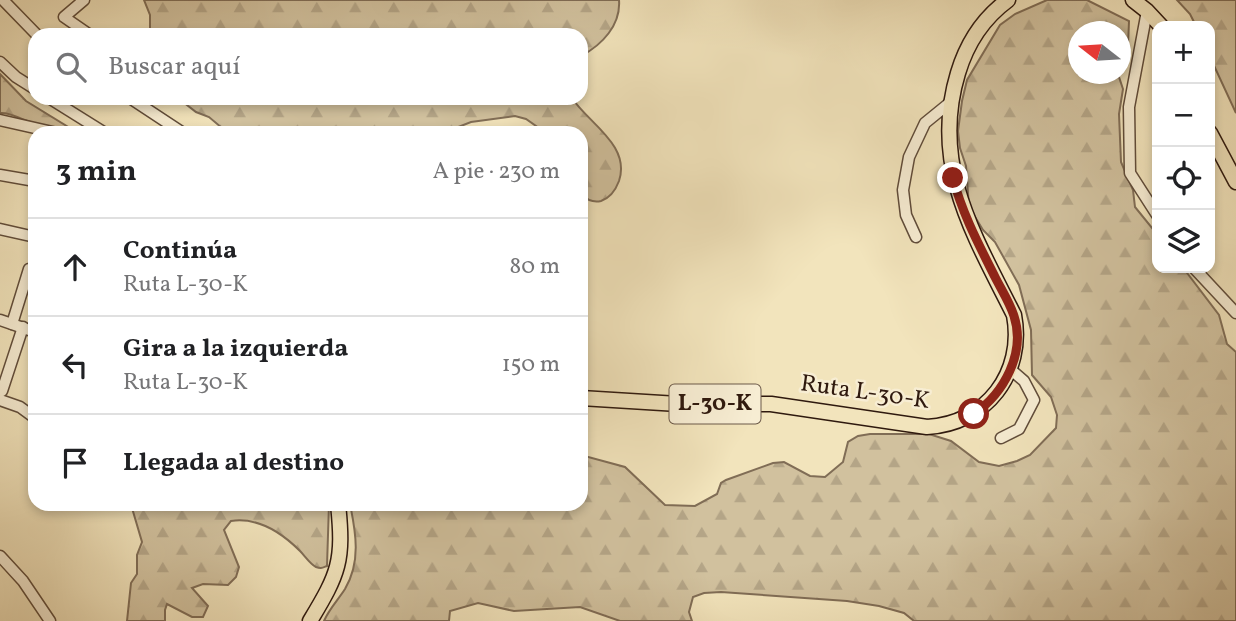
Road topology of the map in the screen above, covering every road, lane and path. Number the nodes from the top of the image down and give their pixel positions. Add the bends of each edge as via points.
1 (3, 0) edge
2 (84, 0) edge
3 (1008, 0) edge
4 (1133, 0) edge
5 (1147, 11) junction
6 (1156, 21) edge
7 (30, 28) edge
8 (80, 28) edge
9 (0, 62) edge
10 (28, 85) edge
11 (952, 101) junction
12 (60, 105) edge
13 (141, 105) edge
14 (0, 120) edge
15 (28, 126) edge
16 (94, 126) edge
17 (172, 126) edge
18 (1215, 142) edge
19 (0, 175) edge
20 (28, 180) edge
21 (1236, 182) edge
22 (1154, 210) edge
23 (0, 229) edge
24 (28, 235) edge
25 (916, 237) dead end
26 (1199, 273) edge
27 (28, 274) edge
28 (1236, 313) edge
29 (0, 320) edge
30 (18, 326) junction
31 (28, 330) edge
32 (1010, 369) junction
33 (1, 396) edge
34 (588, 398) edge
35 (28, 413) edge
36 (1001, 438) dead end
37 (338, 511) edge
38 (0, 556) edge
39 (50, 621) edge
40 (310, 621) edge

1 - 7 street
2 - 8 street via 64,17
3 - 11 main road, Ruta L-30-K / L-30-K via 972,38
4 - 5 main road
5 - 6 main road
5 - 22 street via 1129,107 1130,173
9 - 10 street
11 - 25 street via 925,124 908,157 902,190
11 - 32 main road, Ruta L-30-K / L-30-K via 953,178 968,222 1014,315 1016,342
12 - 16 street
13 - 17 street
14 - 15 street
18 - 21 main road
19 - 20 street
23 - 24 street
26 - 28 street
27 - 30 street
29 - 30 street
30 - 31 street
30 - 33 street
32 - 34 main road, Ruta L-30-K / L-30-K via 982,408 937,426 771,404
32 - 36 street via 1024,381 1034,400 1019,429
33 - 35 street
37 - 40 main road via 339,561
38 - 39 street

